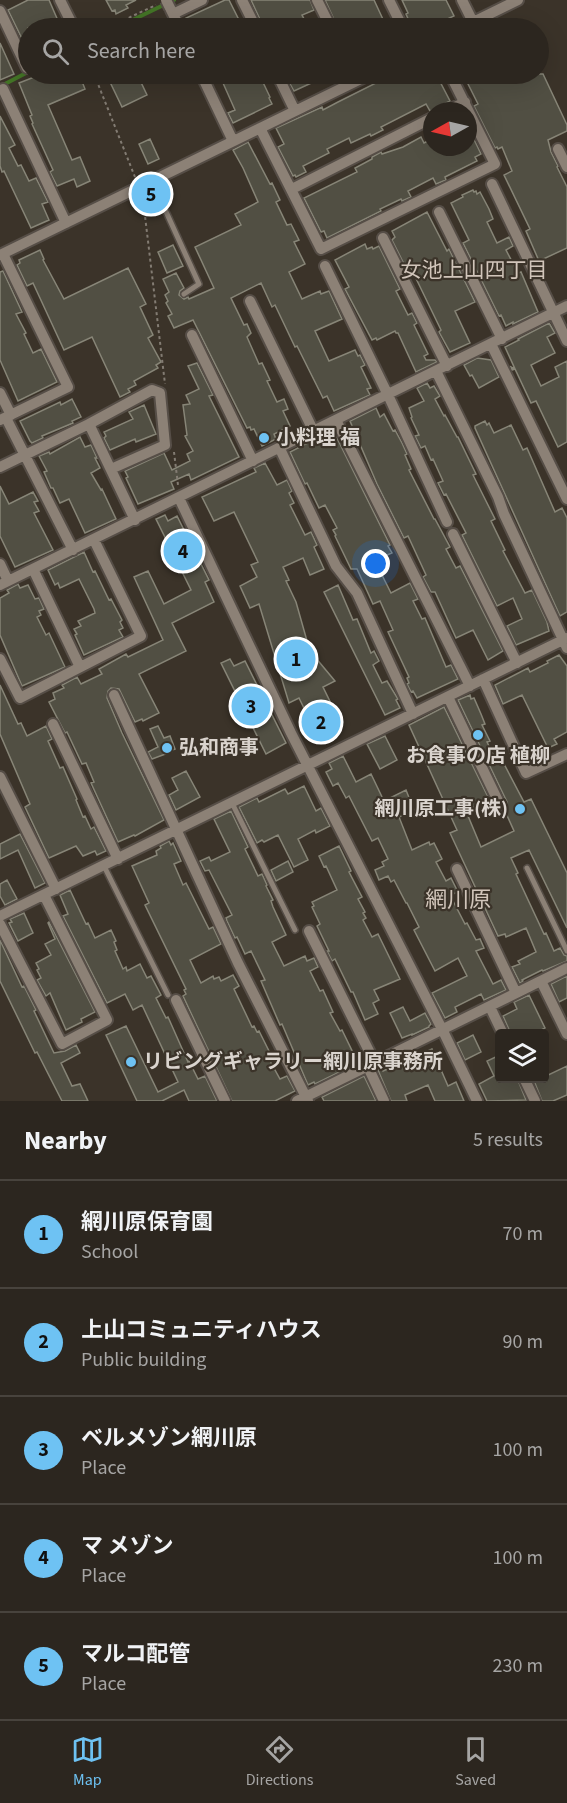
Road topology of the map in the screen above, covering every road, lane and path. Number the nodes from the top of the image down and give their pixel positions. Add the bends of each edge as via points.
1 (60, 0) edge
2 (202, 0) edge
3 (242, 0) edge
4 (317, 0) edge
5 (389, 0) edge
6 (462, 0) edge
7 (518, 0) edge
8 (166, 7) edge
9 (0, 11) edge
10 (69, 18) edge
11 (135, 18) edge
12 (251, 18) edge
13 (326, 18) edge
14 (399, 18) edge
15 (471, 18) edge
16 (481, 18) edge
17 (18, 49) edge
18 (98, 84) edge
19 (206, 84) edge
20 (282, 84) edge
21 (342, 84) edge
22 (455, 84) edge
23 (3, 89) dead end
24 (465, 102) edge
25 (296, 111) junction
26 (423, 123) edge
27 (477, 127) edge
28 (260, 128) junction
29 (233, 141) junction
30 (558, 149) dead end
31 (567, 167) edge
32 (135, 176) dead end
33 (152, 181) junction
34 (492, 184) dead end
35 (292, 189) junction
36 (143, 198) dead end
37 (439, 212) dead end
38 (66, 223) junction
39 (384, 238) dead end
40 (1, 255) edge
41 (325, 266) dead end
42 (184, 294) dead end
43 (250, 302) dead end
44 (567, 306) edge
45 (554, 313) junction
46 (192, 335) dead end
47 (502, 339) junction
48 (567, 341) edge
49 (491, 344) junction
50 (447, 366) junction
51 (436, 371) junction
52 (0, 393) edge
53 (167, 394) dead end
54 (388, 395) junction
55 (6, 418) edge
56 (336, 420) junction
57 (89, 424) junction
58 (314, 432) junction
59 (279, 448) junction
60 (174, 452) dead end
61 (26, 454) junction
62 (254, 461) junction
63 (0, 467) edge
64 (111, 469) junction
65 (179, 498) junction
66 (567, 499) edge
67 (135, 519) junction
68 (447, 522) dead end
69 (453, 534) dead end
70 (94, 540) junction
71 (73, 550) junction
72 (0, 564) edge
73 (33, 569) junction
74 (4, 583) edge
75 (566, 642) edge
76 (0, 659) edge
77 (517, 663) junction
78 (80, 667) junction
79 (483, 679) junction
80 (470, 686) junction
81 (114, 695) dead end
82 (448, 696) junction
83 (413, 714) junction
84 (53, 724) dead end
85 (567, 754) edge
86 (309, 766) junction
87 (0, 777) edge
88 (232, 803) junction
89 (500, 805) dead end
90 (177, 830) junction
91 (118, 859) junction
92 (104, 866) junction
93 (527, 868) dead end
94 (457, 869) dead end
95 (56, 889) junction
96 (44, 895) junction
97 (0, 916) edge
98 (0, 924) edge
99 (295, 930) dead end
100 (309, 931) dead end
101 (567, 951) edge
102 (567, 968) edge
103 (542, 981) junction
104 (516, 993) junction
105 (172, 998) joint
106 (490, 1007) junction
107 (501, 1029) edge
108 (443, 1031) junction
109 (567, 1034) edge
110 (372, 1065) junction
111 (526, 1083) edge
112 (304, 1100) edge
113 (225, 1101) edge
114 (384, 1101) edge
115 (477, 1101) edge
116 (535, 1101) edge

1 - 10 street
2 - 8 street
3 - 12 street
4 - 13 street
5 - 14 street
6 - 15 street
7 - 16 street
8 - 11 path
9 - 17 street
18 - 32 path
19 - 29 street
20 - 25 street
21 - 25 street
22 - 24 street
23 - 38 street
25 - 28 street
26 - 35 street
27 - 35 street via 495,164 321,249
28 - 29 street
28 - 35 street
29 - 33 street
30 - 31 street
33 - 38 street
33 - 42 lane via 199,284
34 - 45 street
36 - 53 path
37 - 47 street
38 - 40 street
39 - 50 street
40 - 55 street via 68,387
41 - 54 street
43 - 58 street
44 - 45 street
45 - 47 street
45 - 48 street
46 - 62 street
47 - 49 street
49 - 50 street
49 - 66 street
50 - 51 street
51 - 54 street
51 - 75 street
52 - 55 street
54 - 56 street
54 - 68 street
55 - 61 street
56 - 58 street
56 - 80 street
57 - 61 street
57 - 64 street
57 - 64 street via 152,390 160,393 165,445
58 - 59 street
59 - 62 street
59 - 83 street via 336,567 357,593
60 - 65 path
61 - 63 street
61 - 71 street
62 - 65 street
64 - 67 street
65 - 67 street
65 - 86 street
67 - 70 street
69 - 77 street
70 - 71 street
70 - 78 street via 141,636
71 - 73 street
72 - 74 street
73 - 74 street
73 - 78 street
75 - 77 street
76 - 78 street via 20,698
77 - 79 street
79 - 80 street
79 - 85 street via 526,773
80 - 82 street
81 - 90 street
82 - 83 street
82 - 89 street
83 - 86 street
84 - 91 street
86 - 88 street
86 - 108 street
87 - 95 street
88 - 90 street
88 - 99 lane
90 - 91 street
90 - 112 street
91 - 92 street
92 - 95 street
92 - 105 lane
93 - 101 lane
94 - 104 street
95 - 96 street
96 - 97 street
96 - 98 street via 107,1020 62,1044
100 - 110 street
102 - 103 street
103 - 104 street
103 - 109 street
104 - 106 street
105 - 113 street
106 - 107 street
106 - 108 street
108 - 110 street
108 - 115 street
110 - 112 street
110 - 114 street
111 - 116 street

